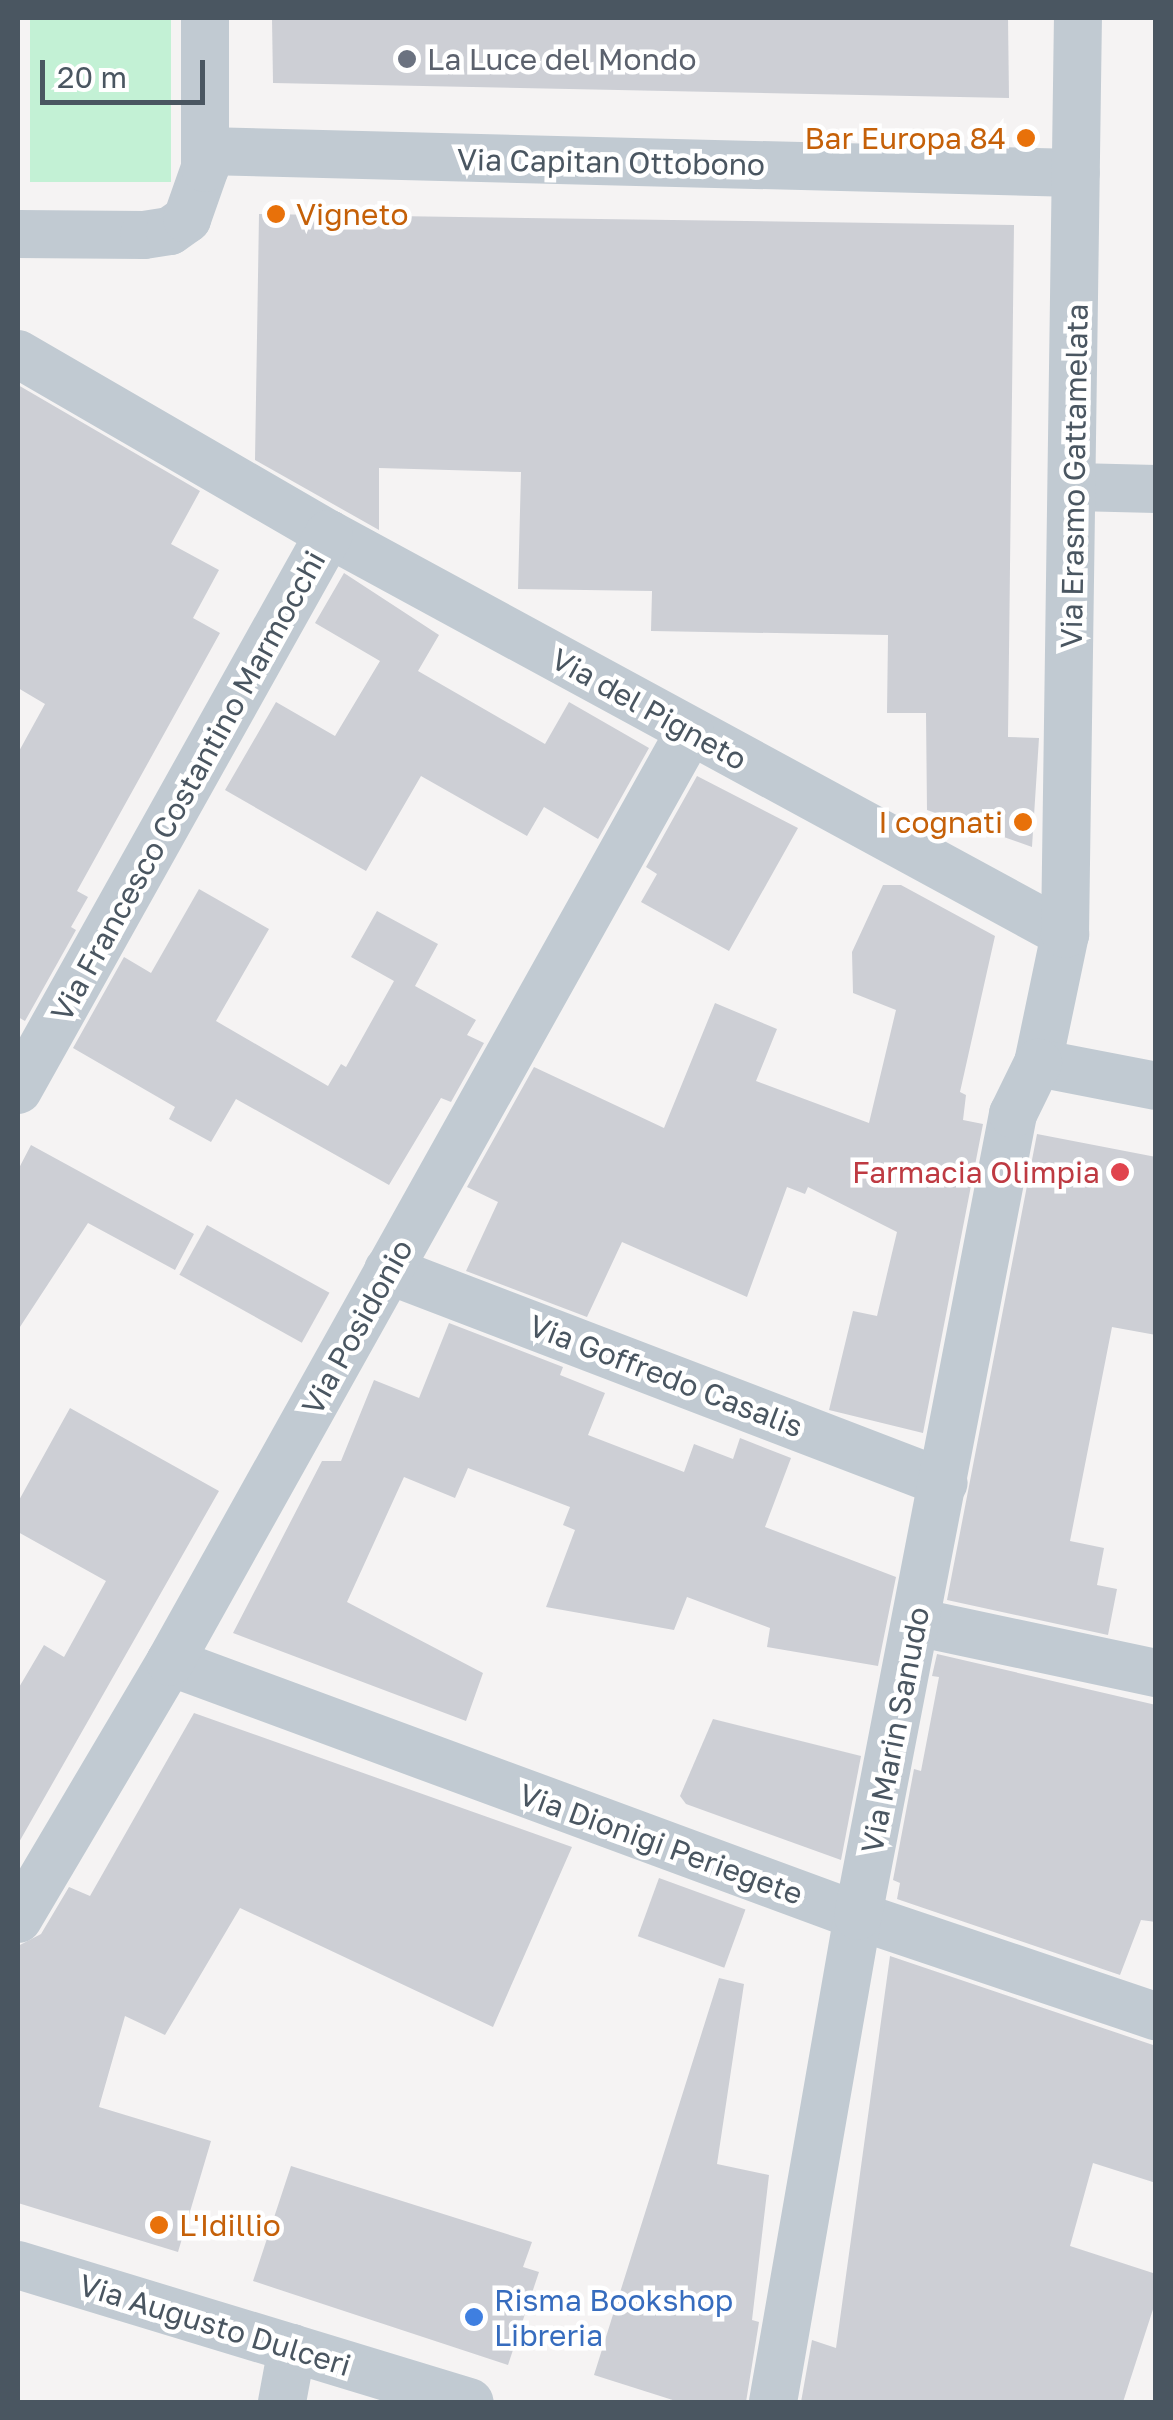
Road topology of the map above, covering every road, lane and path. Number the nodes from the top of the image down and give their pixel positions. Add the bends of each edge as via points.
1 (205, 18) edge
2 (1078, 18) edge
3 (206, 151) junction
4 (1076, 173) junction
5 (18, 234) edge
6 (18, 354) edge
7 (1075, 487) junction
8 (1156, 489) edge
9 (329, 534) junction
10 (690, 732) junction
11 (1064, 934) junction
12 (1038, 1063) junction
13 (1156, 1086) edge
14 (18, 1090) edge
15 (388, 1270) junction
16 (944, 1483) junction
17 (916, 1622) junction
18 (170, 1662) junction
19 (1156, 1673) edge
20 (858, 1916) junction
21 (18, 1919) edge
22 (1156, 2016) edge
23 (18, 2264) edge
24 (292, 2348) junction
25 (282, 2402) edge
26 (470, 2402) edge
27 (773, 2402) edge

1 - 3 street
2 - 4 street, Via Erasmo Gattamelata
3 - 4 street, Via Capitan Ottobono
3 - 5 street via 197,200 170,230
4 - 7 street, Via Erasmo Gattamelata
6 - 9 street, Via del Pigneto
7 - 8 street
7 - 11 street, Via Erasmo Gattamelata
9 - 10 street, Via del Pigneto
9 - 14 street, Via Francesco Costantino Marmocchi
10 - 11 street, Via del Pigneto
10 - 15 street, Via Posidonio
11 - 12 street
12 - 13 street
12 - 16 street, Via Marin Sanudo via 1013,1114
15 - 16 street, Via Goffredo Casalis
15 - 18 street, Via Posidonio
16 - 17 street, Via Marin Sanudo
17 - 19 street
17 - 20 street, Via Marin Sanudo
18 - 20 street, Via Dionigi Periegete
18 - 21 street, Via Posidonio
20 - 22 street, Via Dionigi Periegete
20 - 27 street, Via Marin Sanudo
23 - 24 street, Via Augusto Dulceri
24 - 25 street
24 - 26 street, Via Augusto Dulceri

